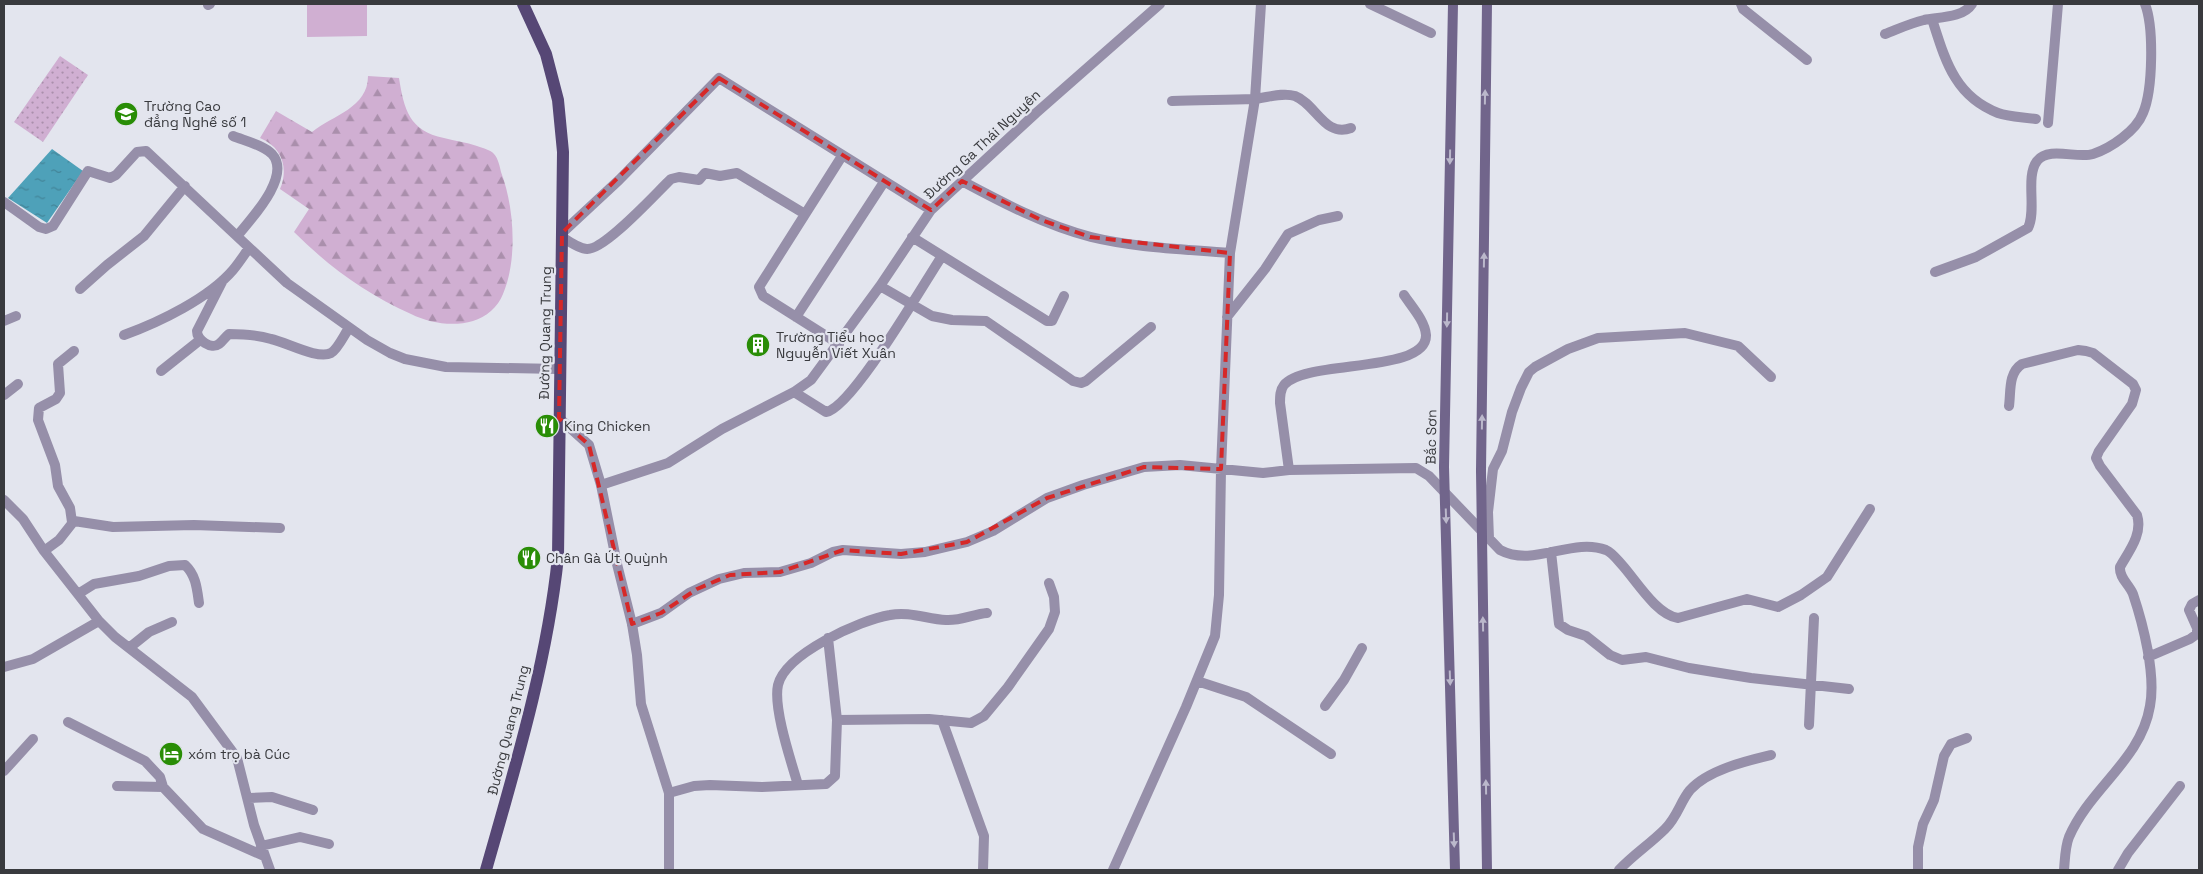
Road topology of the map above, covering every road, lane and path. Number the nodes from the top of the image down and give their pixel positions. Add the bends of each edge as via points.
1 (523, 4) edge
2 (1160, 4) edge
3 (1261, 4) edge
4 (1370, 4) edge
5 (1453, 4) edge
6 (1486, 4) edge
7 (1741, 4) edge
8 (1972, 4) edge
9 (2058, 4) edge
10 (2145, 4) edge
11 (1932, 19) junction
12 (1431, 33) dead end
13 (1885, 34) dead end
14 (1807, 60) dead end
15 (1255, 99) junction
16 (1172, 101) dead end
17 (2036, 119) dead end
18 (2048, 123) dead end
19 (1351, 128) dead end
20 (233, 136) dead end
21 (842, 156) junction
22 (962, 181) junction
23 (884, 182) junction
24 (185, 186) junction
25 (4, 202) edge
26 (931, 210) junction
27 (805, 214) junction
28 (1338, 216) dead end
29 (238, 235) junction
30 (562, 235) junction
31 (912, 237) junction
32 (249, 248) junction
33 (1230, 253) junction
34 (942, 256) junction
35 (1935, 272) dead end
36 (223, 280) junction
37 (880, 286) junction
38 (80, 289) dead end
39 (1404, 295) dead end
40 (1064, 296) dead end
41 (910, 305) junction
42 (16, 316) dead end
43 (796, 317) junction
44 (1226, 317) junction
45 (4, 321) edge
46 (1151, 327) dead end
47 (349, 328) junction
48 (124, 334) dead end
49 (200, 340) junction
50 (839, 344) junction
51 (74, 351) dead end
52 (559, 370) junction
53 (161, 371) dead end
54 (1771, 377) dead end
55 (18, 384) dead end
56 (794, 392) junction
57 (4, 395) edge
58 (2009, 406) dead end
59 (558, 418) junction
60 (1221, 470) junction
61 (1289, 470) junction
62 (601, 485) junction
63 (4, 500) edge
64 (1870, 509) dead end
65 (72, 522) junction
66 (280, 528) dead end
67 (1489, 539) junction
68 (44, 551) junction
69 (1551, 552) junction
70 (1049, 583) dead end
71 (78, 594) junction
72 (2199, 600) edge
73 (199, 603) dead end
74 (987, 613) dead end
75 (1814, 618) dead end
76 (99, 621) junction
77 (172, 622) dead end
78 (632, 624) junction
79 (828, 638) junction
80 (130, 648) junction
81 (1362, 648) dead end
82 (2148, 657) junction
83 (4, 667) edge
84 (1197, 681) junction
85 (1811, 685) junction
86 (1850, 689) dead end
87 (1325, 706) dead end
88 (837, 720) junction
89 (942, 720) junction
90 (68, 722) dead end
91 (1809, 725) dead end
92 (1967, 738) dead end
93 (33, 739) dead end
94 (1332, 754) dead end
95 (1771, 755) dead end
96 (4, 771) edge
97 (798, 785) junction
98 (117, 786) dead end
99 (2180, 786) dead end
100 (163, 787) junction
101 (669, 793) junction
102 (249, 798) junction
103 (312, 810) dead end
104 (329, 844) dead end
105 (263, 851) junction
106 (270, 870) edge
107 (486, 870) edge
108 (669, 870) edge
109 (983, 870) edge
110 (1113, 870) edge
111 (1455, 870) edge
112 (1487, 870) edge
113 (1619, 870) edge
114 (1918, 870) edge
115 (2064, 870) edge
116 (2118, 870) edge

1 - 30 main road, Đường Quang Trung via 546,54 558,100 564,152
2 - 22 street, Đường Ga Thái Nguyên
3 - 15 street
4 - 12 street
5 -> 111 main road, Bắc Sơn, bridge via 1444,467
112 -> 6 main road, bridge via 1481,471
7 - 14 street
8 - 11 street via 1967,10
9 - 18 street
10 - 35 street via 2151,21 2152,48 2146,100 2143,114 2136,124 2119,139 2093,154 2057,154 2041,158 2033,171 2028,228 1976,257
11 - 13 street
11 - 17 street via 1953,77 1969,95 1999,114
15 - 16 street
15 - 19 street via 1290,95 1307,103 1330,126 1345,131
15 - 33 street
20 - 29 street via 269,151 278,166 272,190
21 - 23 street
21 - 27 street
21 - 30 street via 719,78
22 - 26 street, Đường Ga Thái Nguyên
22 - 33 street via 1041,220 1090,237 1155,247
23 - 26 street
23 - 43 street
24 - 25 street via 142,150 110,178 88,171 53,226 46,229
24 - 29 street
24 - 38 street via 144,236
26 - 31 street, Đường Ga Thái Nguyên
27 - 30 street via 737,173 705,174 699,180 671,179 614,235 590,249
27 - 43 street via 759,288 763,296
28 - 44 street via 1319,220 1288,234 1265,269
29 - 32 street
30 - 52 main road, Đường Quang Trung
31 - 34 street
31 - 37 street, Đường Ga Thái Nguyên
32 - 36 street
32 - 47 street via 287,284
33 - 44 street
34 - 40 street via 1047,321 1052,320
34 - 41 street
36 - 48 street via 176,313
36 - 49 street via 197,331
37 - 41 street
37 - 50 street, Đường Ga Thái Nguyên
39 - 61 street via 1424,330 1421,348 1403,357 1373,364 1304,373 1283,386 1280,403
41 - 46 street via 932,316 986,321 1073,381 1081,383
41 - 56 street via 872,365 829,412
42 - 45 street
43 - 50 street
44 - 60 street
47 - 49 street via 333,352 325,355 286,342 252,336 229,334 215,345
47 - 52 street via 390,353 423,363 446,367
49 - 53 street
50 - 56 street, Đường Ga Thái Nguyên via 811,380
51 - 65 street via 58,364 60,393 56,399 39,408 38,420 55,466 58,486 70,508
52 - 59 main road, Đường Quang Trung
54 - 67 street via 1738,346 1685,333 1598,338 1568,349 1535,367 1521,388 1502,451 1493,469 1488,512
55 - 57 street
56 - 62 street, Đường Ga Thái Nguyên via 722,429 659,468
58 - 82 street via 2013,372 2017,367 2078,350 2093,353 2133,384 2136,390 2132,404 2096,458 2138,520 2138,534 2120,572 2132,591 2140,614
59 - 62 street via 589,445
59 - 107 main road, Đường Quang Trung via 558,557 554,591 528,717
60 - 61 street via 1263,473
60 - 78 street via 1144,467 1063,491 994,531 967,542 901,554 842,550 780,572 730,575 697,589 661,613
60 - 84 street via 1215,636
61 - 67 street via 1416,468 1428,476
62 - 78 street
63 - 68 street via 23,519
64 - 69 street via 1828,577 1778,606 1747,600 1678,618 1670,617 1659,609 1611,553 1603,549 1583,548
65 - 66 street via 113,528 194,525
65 - 68 street via 64,535
67 - 69 street via 1500,550 1515,556
68 - 71 street
69 - 85 street via 1559,624 1586,636 1615,658 1646,657 1688,668
70 - 89 street via 1055,612 1049,629 990,710 971,723
71 - 73 street via 94,584 185,565 192,571
71 - 76 street
72 - 82 street via 2189,610 2198,628 2197,634
74 - 79 street via 949,620 890,614
75 - 85 street
76 - 80 street
76 - 83 street via 33,659
77 - 80 street via 149,632
78 - 101 street via 641,704
79 - 88 street
79 - 97 street via 794,662 778,683 784,737
80 - 102 street via 192,697 237,758
81 - 87 street
82 - 115 street via 2150,705 2144,729 2128,757 2095,795 2069,837
84 - 94 street via 1246,696
84 - 110 street
85 - 86 street
85 - 91 street
88 - 89 street
88 - 97 street via 835,776 826,784
89 - 109 street via 984,836
90 - 100 street via 145,761 160,777
92 - 114 street via 1951,744 1944,756 1934,800 1923,824
93 - 96 street
95 - 113 street via 1712,775 1690,790 1666,829
97 - 101 street via 694,786
98 - 100 street
99 - 116 street
100 - 105 street via 204,829
101 - 108 street
102 - 103 street via 272,797
102 - 105 street
104 - 105 street via 300,837
105 - 106 street

